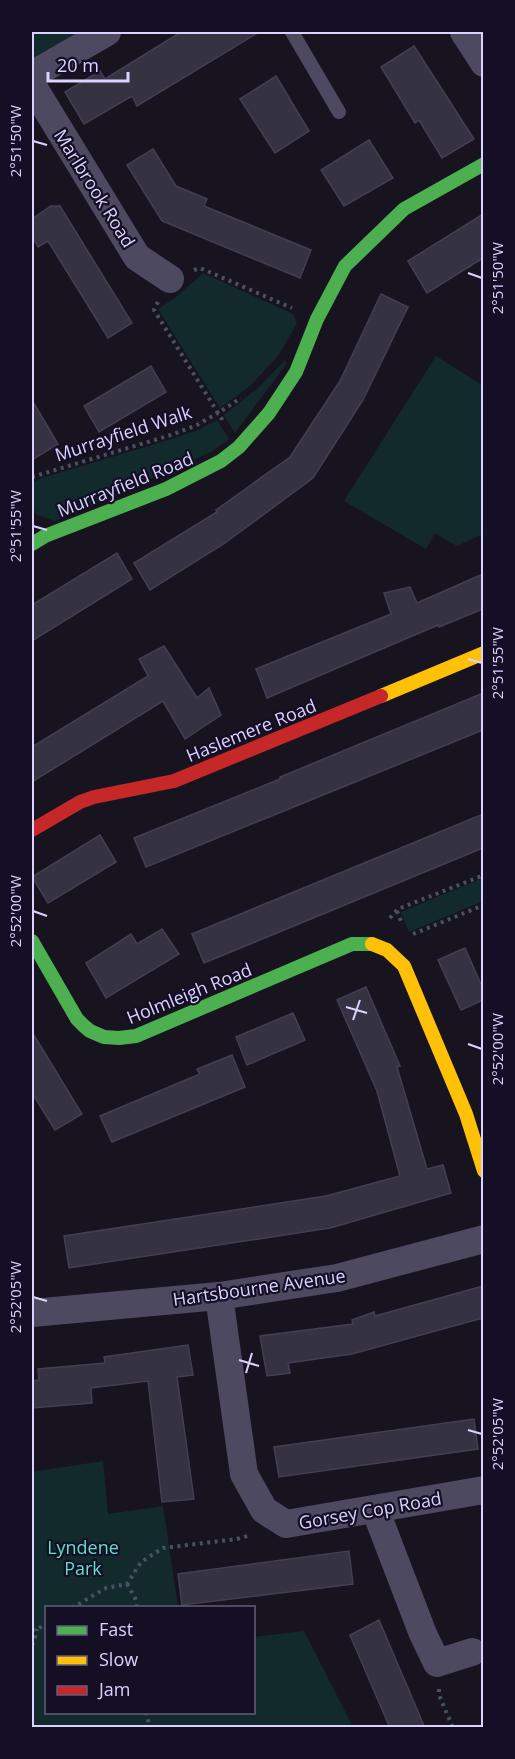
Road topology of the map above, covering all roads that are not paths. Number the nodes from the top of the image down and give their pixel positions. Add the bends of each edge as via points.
1 (107, 32) edge
2 (292, 32) edge
3 (464, 32) edge
4 (483, 63) edge
5 (32, 75) edge
6 (32, 85) edge
7 (339, 112) dead end
8 (483, 164) edge
9 (170, 279) road end
10 (32, 544) edge
11 (483, 653) edge
12 (32, 830) edge
13 (32, 941) edge
14 (483, 1171) edge
15 (483, 1239) edge
16 (219, 1296) junction
17 (32, 1313) edge
18 (483, 1490) edge
19 (375, 1509) junction
20 (472, 1652) dead end

1 - 5 street
2 - 7 lane
3 - 4 street
6 - 9 street, Marlbrook Road via 137,257
8 - 10 street, Murrayfield Road via 404,209 345,266 317,319 296,372 269,413 239,447 221,461 166,489
11 - 12 street, Haslemere Road via 174,781 80,802
13 - 14 street, Holmleigh Road via 86,1029 95,1035 121,1039 352,945 382,946 404,966 466,1114
15 - 16 street, Hartsbourne Avenue via 337,1278
16 - 17 street, Hartsbourne Avenue
16 - 19 street, Gorsey Cop Road via 244,1474 264,1510 286,1524
18 - 19 street, Gorsey Cop Road
19 - 20 street via 437,1663

